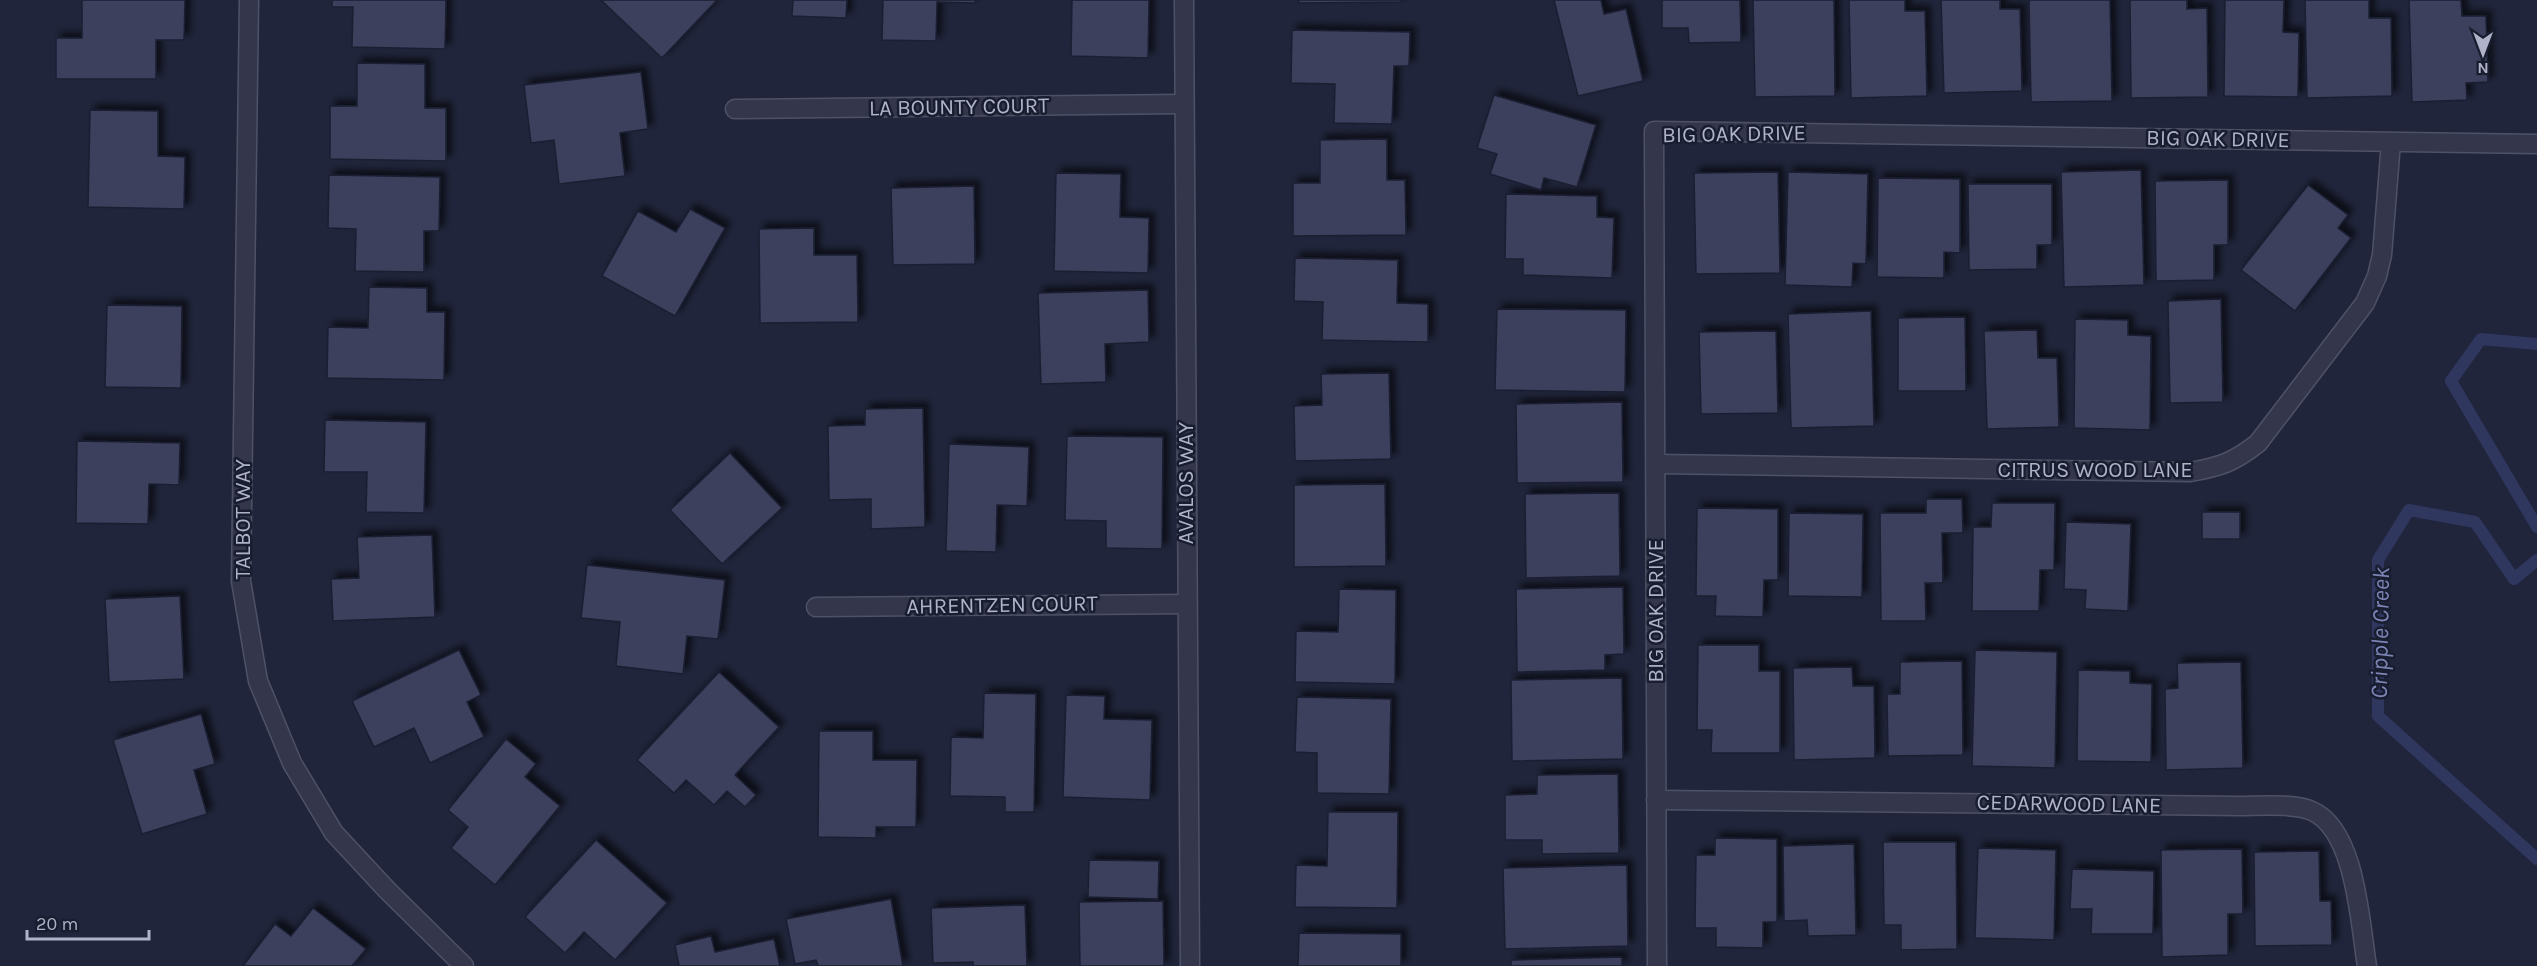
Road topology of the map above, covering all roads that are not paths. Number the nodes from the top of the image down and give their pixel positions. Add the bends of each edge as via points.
1 (249, 0) edge
2 (1184, 0) edge
3 (1183, 104) junction
4 (735, 109) dead end
5 (2391, 142) junction
6 (2537, 144) edge
7 (1656, 464) junction
8 (1187, 604) junction
9 (816, 607) dead end
10 (1656, 800) junction
11 (464, 966) edge
12 (1190, 966) edge
13 (1657, 966) edge
14 (2367, 966) edge

1 - 11 street, TALBOT WAY via 241,581 258,681 292,763 334,833
2 - 3 street, AVALOS WAY
3 - 4 street, LA BOUNTY COURT
3 - 8 street, AVALOS WAY
5 - 6 street, BIG OAK DRIVE
5 - 7 street, CITRUS WOOD LANE via 2382,255 2365,303 2258,443 2218,468 2190,472
5 - 7 street, BIG OAK DRIVE via 1654,131
7 - 10 street, BIG OAK DRIVE
8 - 9 street, AHRENTZEN COURT
8 - 12 street, AVALOS WAY
10 - 13 street, BIG OAK DRIVE
10 - 14 street, CEDARWOOD LANE via 2261,806 2312,810 2329,822 2350,863

